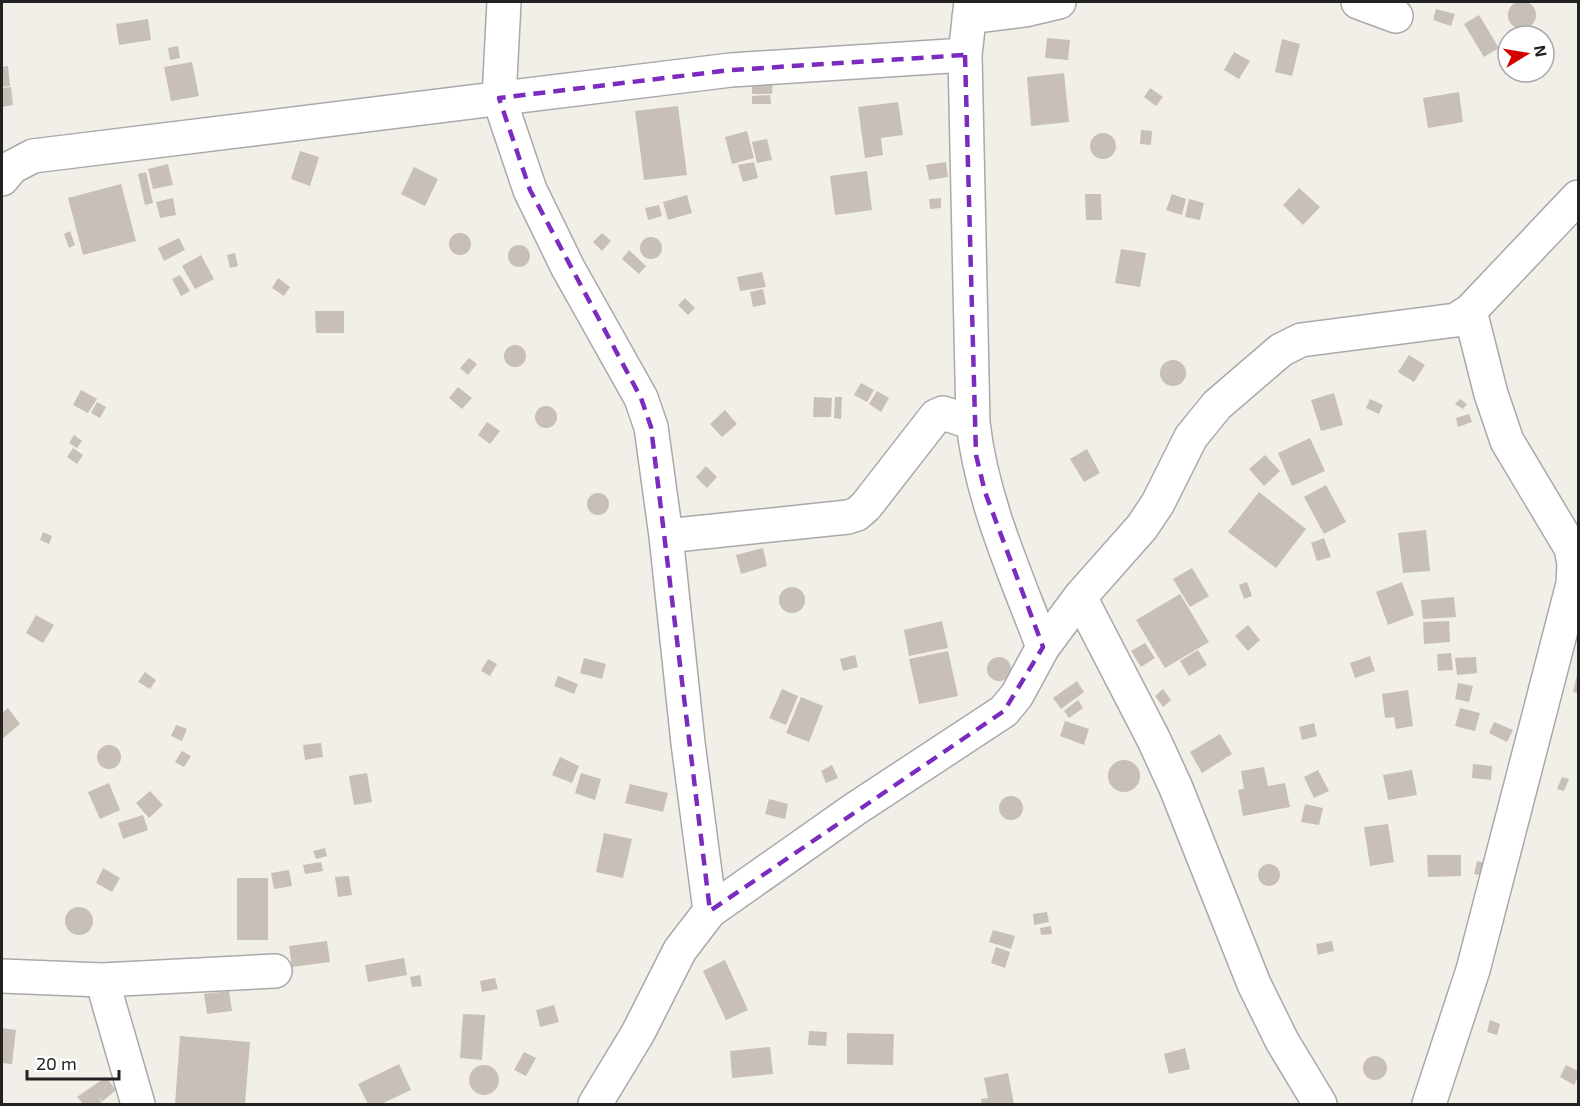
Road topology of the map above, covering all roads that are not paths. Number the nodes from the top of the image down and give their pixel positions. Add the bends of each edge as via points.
1 (504, 2) edge
2 (1059, 2) edge
3 (1358, 2) edge
4 (970, 9) edge
5 (1396, 16) dead end
6 (964, 55) junction
7 (499, 98) junction
8 (2, 179) edge
9 (1578, 197) edge
10 (1470, 311) junction
11 (973, 423) junction
12 (666, 536) junction
13 (1080, 597) junction
14 (1043, 647) junction
15 (710, 911) junction
16 (275, 971) dead end
17 (2, 976) edge
18 (102, 980) junction
19 (138, 1104) edge
20 (595, 1104) edge
21 (1320, 1104) edge
22 (1429, 1104) edge

1 - 7 street
2 - 4 street via 1025,10
3 - 5 street
4 - 6 street
6 - 7 street via 731,70
6 - 11 street
7 - 8 street via 33,156 12,167
7 - 12 street via 530,190 568,268 641,398 651,427
9 - 10 street
10 - 13 street via 1456,320 1301,340 1281,350 1210,413 1191,437 1142,527
10 - 22 street via 1507,441 1571,548 1573,584 1473,970
11 - 12 street via 943,413 936,416 857,514
11 - 14 street via 985,492
12 - 15 street
13 - 14 street
13 - 21 street via 1176,788 1254,984
14 - 15 street via 1004,711
15 - 20 street via 680,950 638,1033
16 - 18 street
17 - 18 street
18 - 19 street

